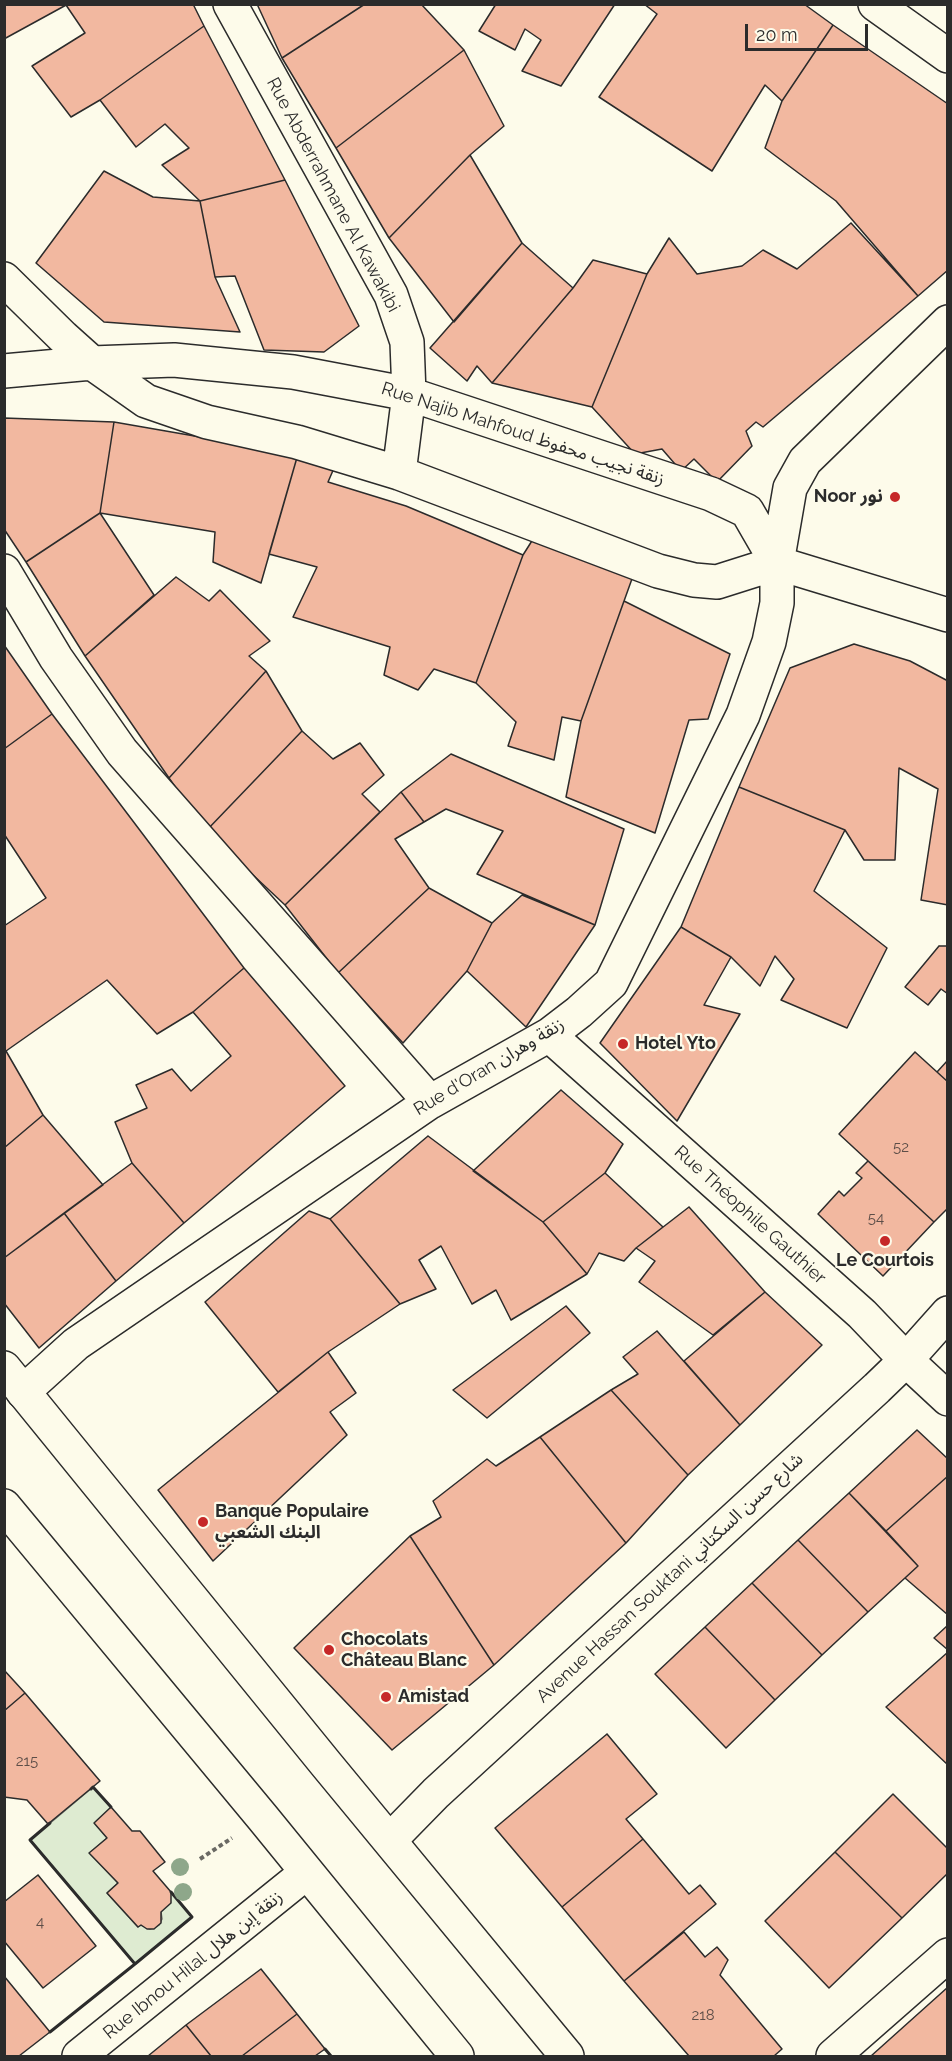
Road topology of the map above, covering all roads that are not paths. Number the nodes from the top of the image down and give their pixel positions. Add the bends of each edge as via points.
1 (230, 4) edge
2 (875, 4) edge
3 (948, 56) edge
4 (4, 279) edge
5 (948, 322) edge
6 (92, 363) junction
7 (4, 371) edge
8 (409, 394) junction
9 (399, 473) junction
10 (777, 563) junction
11 (4, 571) edge
12 (948, 615) edge
13 (549, 1035) junction
14 (430, 1101) junction
15 (948, 1313) edge
16 (906, 1360) junction
17 (14, 1380) edge
18 (948, 1400) edge
19 (4, 1506) edge
20 (390, 1840) junction
21 (306, 1873) junction
22 (948, 1955) edge
23 (80, 2056) edge
24 (457, 2056) edge
25 (567, 2056) edge
26 (833, 2056) edge

1 - 8 street, Rue Abderrahmane Al Kawakibi via 391,295 407,342
2 - 3 street
4 - 6 street
5 - 10 street, Rue d'Oran زنقة وهران via 805,461 790,488
6 - 7 street, Rue Najib Mahfoud زنقة نجيب محفوظ
6 - 8 street, Rue Najib Mahfoud زنقة نجيب محفوظ via 174,360 246,366
6 - 9 street via 146,401 207,422 297,442
8 - 9 street, Rue Abderrahmane Al Kawakibi
8 - 10 street, Rue Najib Mahfoud زنقة نجيب محفوظ via 711,494 747,511
9 - 10 street via 658,571 717,582
10 - 12 street
10 - 13 street, Rue d'Oran زنقة وهران via 777,603 743,715 611,983
11 - 14 street via 56,658 122,752
13 - 14 street, Rue d'Oran زنقة وهران
13 - 16 street, Rue Théophile Gauthier via 862,1314
14 - 17 street, Rue d'Oran زنقة وهران via 76,1344
15 - 16 street, Avenue Hassan Souktani شارع حسن السكتاني
16 - 18 street, Rue Théophile Gauthier
16 - 20 street, Avenue Hassan Souktani شارع حسن السكتاني via 436,1793
17 - 20 street
19 - 21 street
20 - 25 street
21 - 23 street, Rue Ibnou Hilal زنقة إبن هلال
21 - 24 street
22 - 26 street

